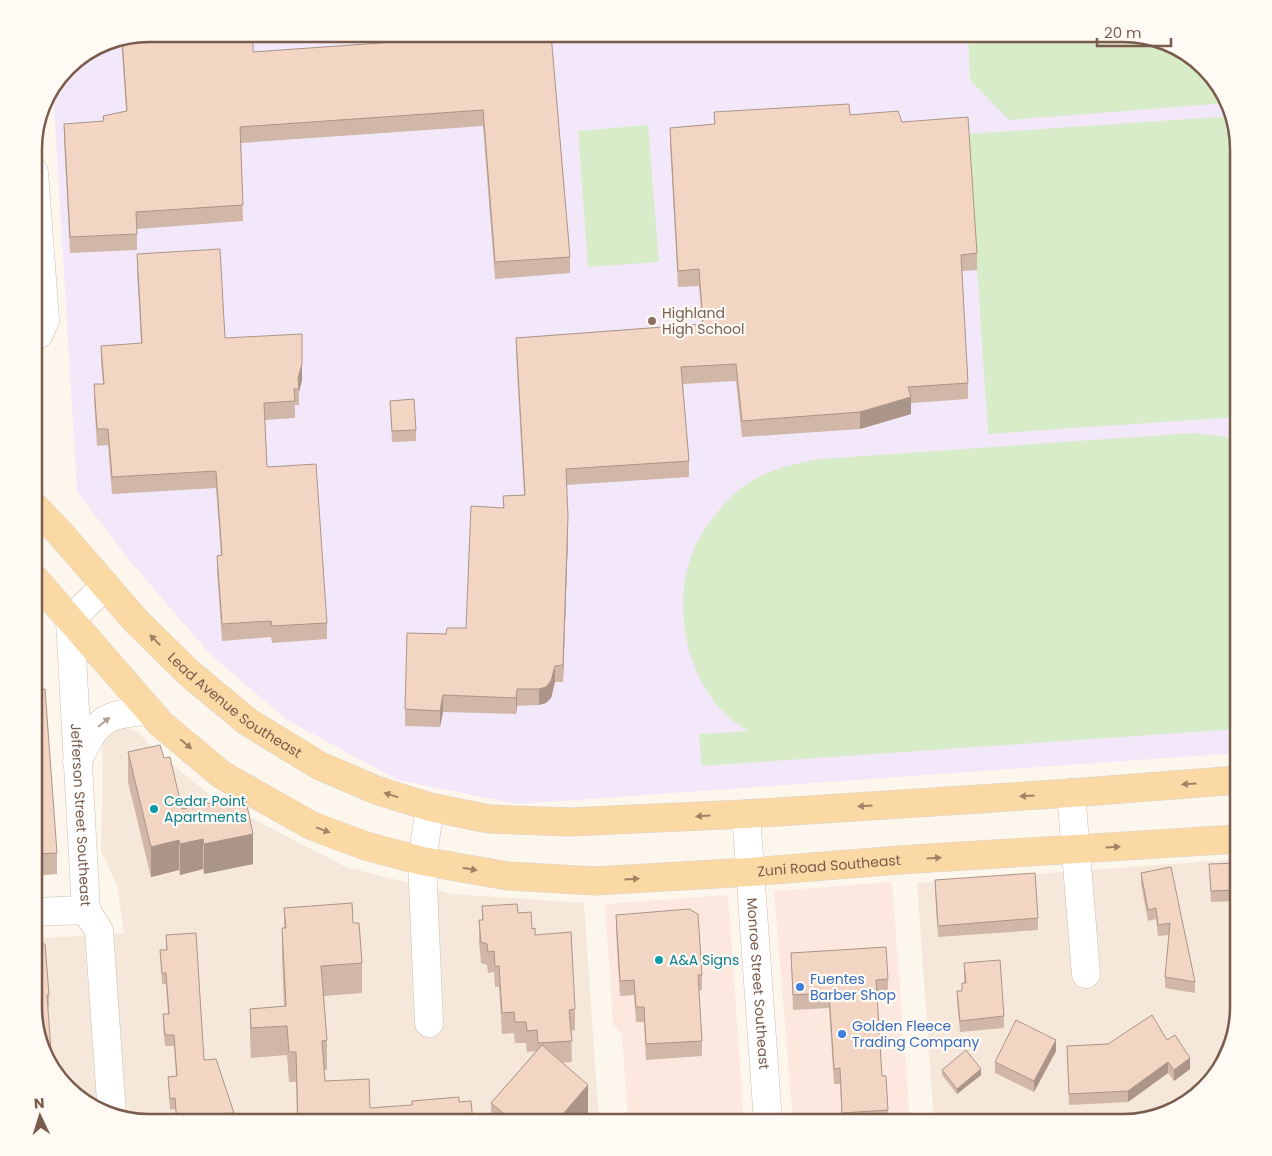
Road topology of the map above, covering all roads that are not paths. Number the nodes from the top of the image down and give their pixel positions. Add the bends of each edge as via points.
1 (43, 305) edge
2 (43, 322) edge
3 (43, 515) edge
4 (105, 586) junction
5 (43, 588) edge
6 (70, 620) junction
7 (150, 711) junction
8 (78, 762) junction
9 (1230, 781) edge
10 (1070, 793) junction
11 (430, 807) junction
12 (746, 814) junction
13 (1230, 840) edge
14 (1075, 849) junction
15 (422, 861) junction
16 (750, 872) junction
17 (86, 910) junction
18 (43, 912) edge
19 (1086, 974) dead end
20 (429, 1023) dead end
21 (111, 1106) edge
22 (767, 1114) edge

1 - 2 street
3 - 4 main road, Lead Avenue Southeast
4 - 6 street
11 -> 4 main road, Lead Avenue Southeast via 376,790 320,766 248,722 189,673
5 - 6 main road
6 - 7 main road
6 - 8 street, Jefferson Street Southeast
8 -> 7 street via 92,733 108,717
7 -> 15 main road via 222,775 297,818 366,846
8 - 17 street, Jefferson Street Southeast
9 -> 10 main road
10 -> 12 main road
10 - 14 street
12 -> 11 main road, Lead Avenue Southeast via 569,822 489,819
11 - 15 street
12 - 16 street, Monroe Street Southeast
14 -> 13 main road, Zuni Road Southeast
16 -> 14 main road, Zuni Road Southeast
14 - 19 street
15 -> 16 main road, Zuni Road Southeast via 508,876 595,881
15 - 20 street
16 - 22 street, Monroe Street Southeast
17 - 18 street
17 - 21 street, Jefferson Street Southeast via 99,931

